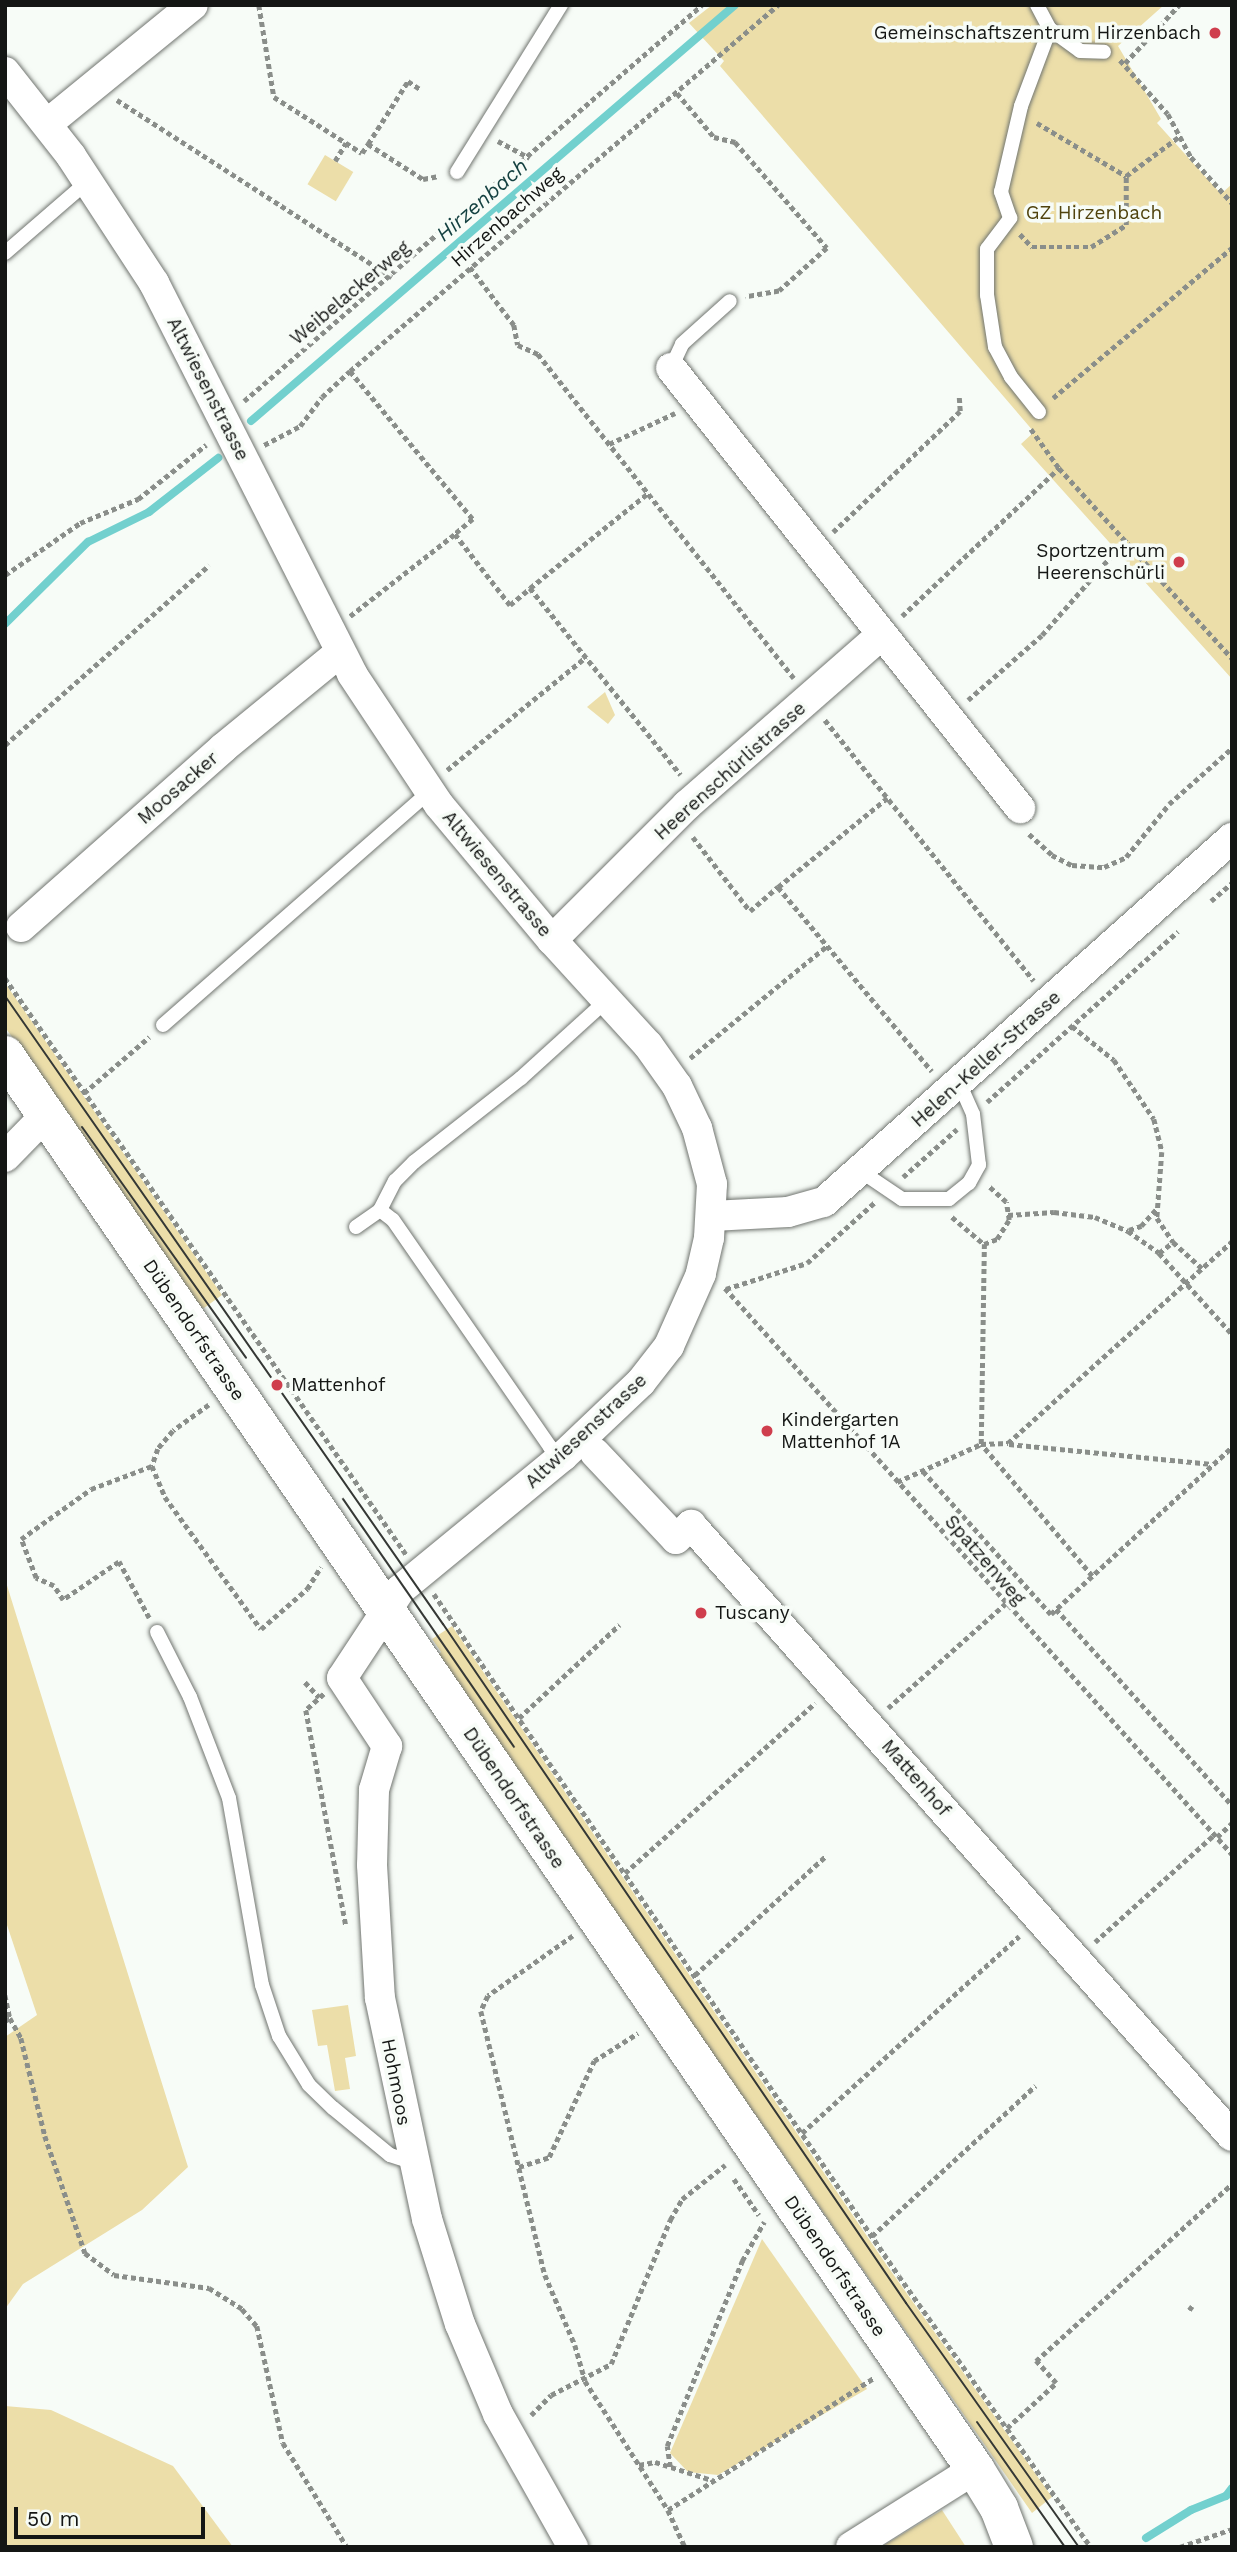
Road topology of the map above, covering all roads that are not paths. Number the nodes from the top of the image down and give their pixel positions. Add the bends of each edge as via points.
1 (193, 5) edge
2 (561, 5) edge
3 (1037, 5) edge
4 (1050, 29) junction
5 (1104, 52) road end
6 (5, 72) edge
7 (47, 124) junction
8 (457, 172) road end
9 (88, 181) junction
10 (5, 253) edge
11 (735, 299) road end
12 (671, 368) joint
13 (1039, 412) road end
14 (891, 626) junction
15 (339, 653) junction
16 (433, 784) junction
17 (1021, 820) road end
18 (1232, 838) edge
19 (21, 927) dead end
20 (552, 940) junction
21 (606, 1001) junction
22 (163, 1025) road end
23 (5, 1055) edge
24 (949, 1082) junction
25 (46, 1115) junction
26 (5, 1157) edge
27 (862, 1172) junction
28 (380, 1210) junction
29 (712, 1216) junction
30 (356, 1227) dead end
31 (595, 1453) dead end
32 (563, 1455) junction
33 (383, 1611) junction
34 (157, 1632) road end
35 (1232, 2136) edge
36 (412, 2162) junction
37 (975, 2469) junction
38 (573, 2547) edge
39 (851, 2547) edge
40 (1014, 2547) edge

1 - 7 street
2 - 8 lane
3 - 4 lane
4 - 5 lane via 1080,51
4 - 13 lane via 1020,111 1001,192 1007,222 987,248 987,295 995,347 1011,377
6 - 7 street, Altwiesenstrasse
7 - 9 street, Altwiesenstrasse
9 - 10 lane
9 - 15 street, Altwiesenstrasse via 233,418
11 - 12 lane via 682,344
12 - 14 street
14 - 17 street
14 - 20 street, Heerenschürlistrasse via 687,805
15 - 16 street, Altwiesenstrasse
15 - 19 street, Moosacker via 223,748
16 - 20 street, Altwiesenstrasse
16 - 22 lane
18 - 24 street, Helen-Keller-Strasse
20 - 21 street, Altwiesenstrasse
21 - 28 lane via 521,1078 414,1162 395,1181
21 - 29 street, Altwiesenstrasse via 648,1045 677,1086 697,1128 709,1172
23 - 25 street, Dübendorfstrasse
24 - 27 street, Helen-Keller-Strasse
24 - 27 lane via 973,1114 979,1165 975,1173 949,1199 939,1200 902,1199
25 - 26 street
25 - 33 street, Dübendorfstrasse
27 - 29 street, Helen-Keller-Strasse via 824,1202 788,1212
28 - 30 lane
28 - 32 lane via 393,1220 550,1447
29 - 32 street, Altwiesenstrasse via 701,1274 669,1346 641,1382
31 - 35 street, Mattenhof via 676,1539 691,1525
32 - 33 street, Altwiesenstrasse via 404,1586
33 - 36 street, Hohmoos via 331,1688 387,1746 374,1790 377,1949 380,1998
33 - 37 street, Dübendorfstrasse
34 - 36 lane via 190,1697 229,1798 262,1985 279,2035 309,2085 333,2108 390,2155
36 - 38 street, Hohmoos via 460,2324 514,2448
37 - 39 street
37 - 40 street, Dübendorfstrasse via 999,2508

